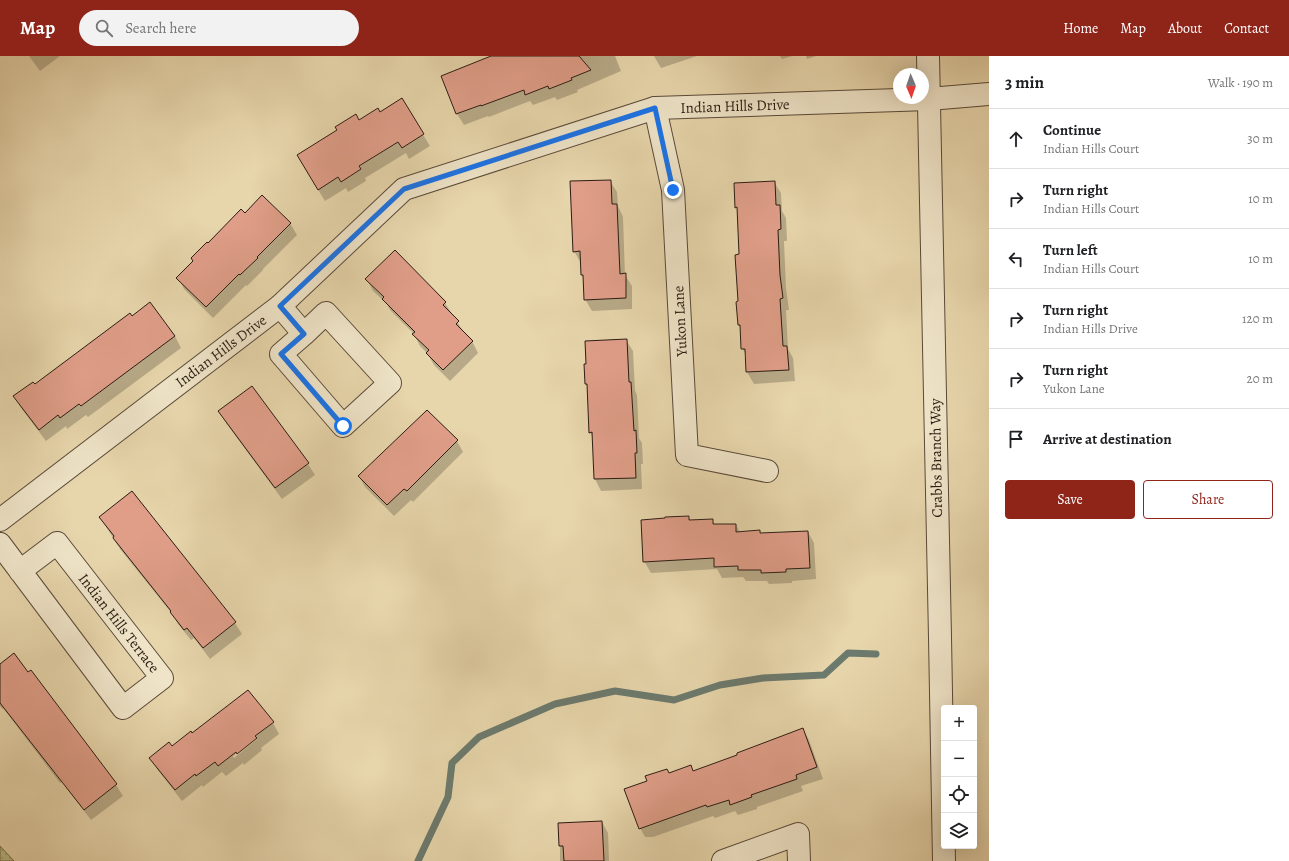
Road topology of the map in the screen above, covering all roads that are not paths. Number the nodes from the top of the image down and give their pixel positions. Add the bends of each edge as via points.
1 (928, 56) edge
2 (928, 68) edge
3 (989, 94) edge
4 (929, 100) joint
5 (893, 101) edge
6 (655, 108) junction
7 (280, 306) junction
8 (304, 334) junction
9 (767, 471) dead end
10 (0, 520) edge
11 (0, 544) edge
12 (20, 571) junction
13 (723, 861) edge
14 (799, 861) edge
15 (944, 861) edge

1 - 2 street, Crabbs Branch Way
3 - 4 street, Indian Hills Drive
4 - 15 street, Crabbs Branch Way
5 - 6 street, Indian Hills Drive
6 - 7 street, Indian Hills Drive via 404,189
6 - 9 street, Yukon Lane via 673,190 687,455
7 - 8 street
7 - 10 street, Indian Hills Drive
8 - 8 street via 281,354 343,426 390,383 326,313
11 - 12 street, Indian Hills Terrace
12 - 12 street, Indian Hills Terrace via 123,708 162,678 57,543
13 - 14 street via 798,834

